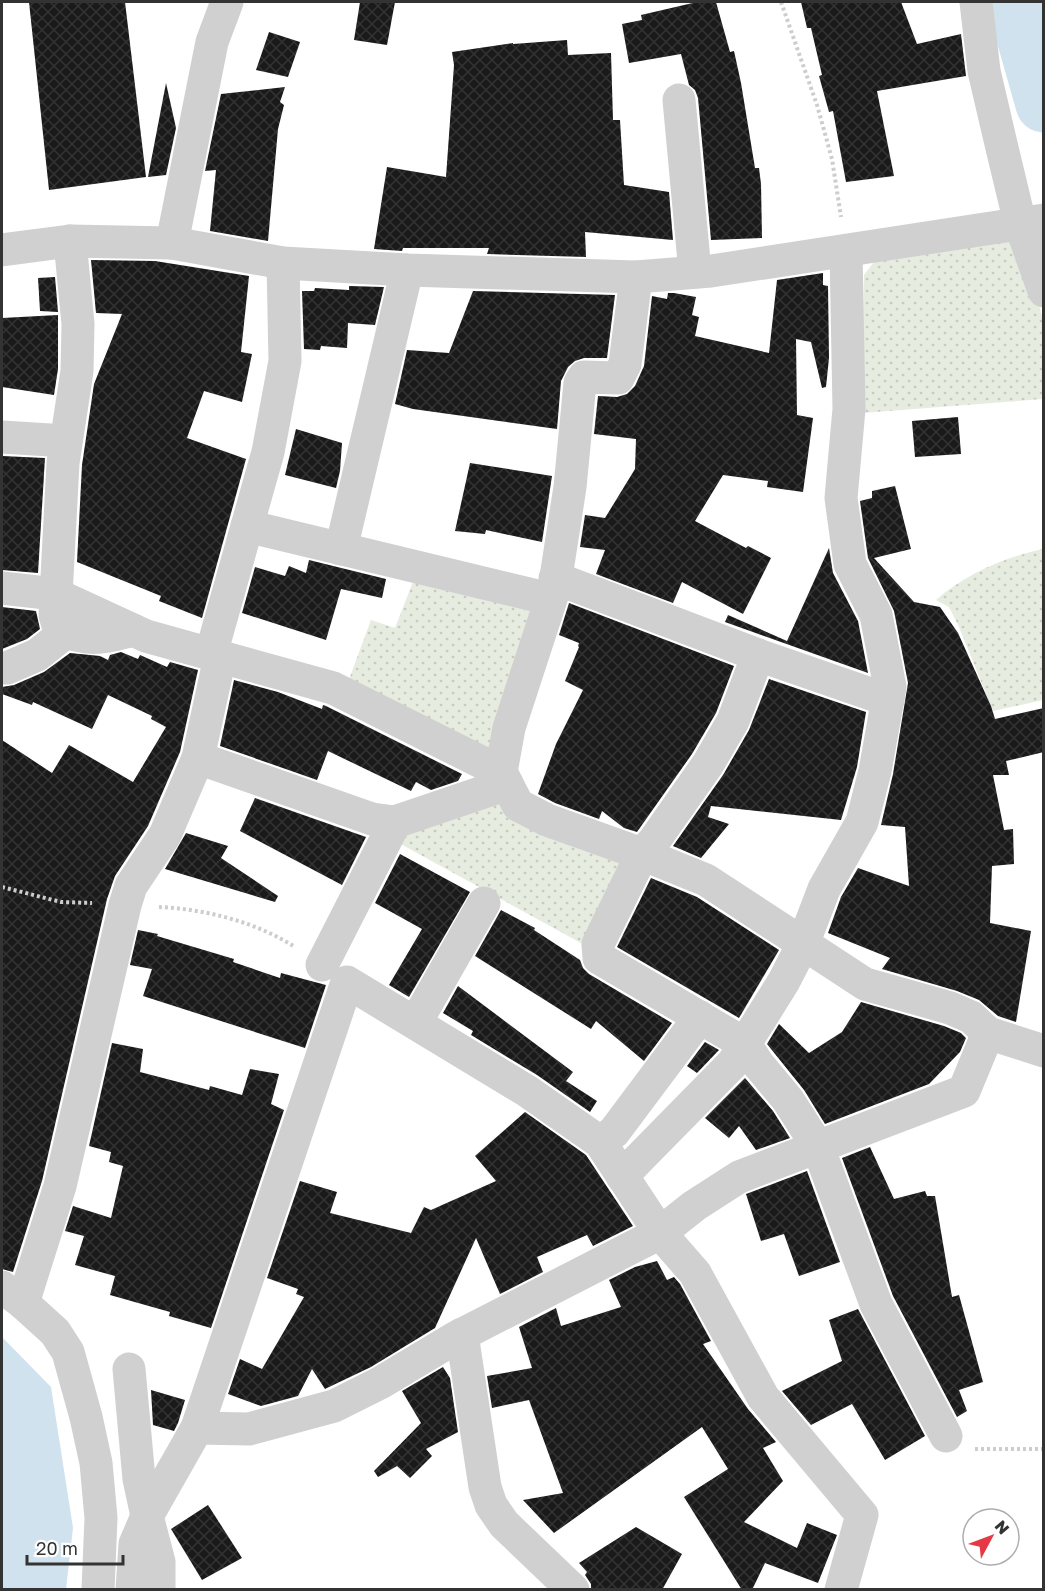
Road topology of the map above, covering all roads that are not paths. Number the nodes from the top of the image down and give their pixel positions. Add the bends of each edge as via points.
1 (227, 2) edge
2 (976, 2) edge
3 (679, 100) dead end
4 (1032, 221) edge
5 (70, 241) junction
6 (172, 243) junction
7 (2, 250) edge
8 (846, 251) junction
9 (283, 263) junction
10 (407, 270) junction
11 (695, 272) junction
12 (636, 277) junction
13 (1044, 291) edge
14 (2, 436) edge
15 (66, 441) junction
16 (247, 526) junction
17 (341, 549) junction
18 (2, 588) edge
19 (553, 589) junction
20 (55, 594) junction
21 (133, 630) junction
22 (66, 632) junction
23 (215, 655) junction
24 (758, 655) junction
25 (2, 668) edge
26 (888, 700) junction
27 (198, 758) junction
28 (504, 778) junction
29 (395, 822) junction
30 (642, 854) junction
31 (484, 903) dead end
32 (803, 944) junction
33 (322, 965) road end
34 (700, 1017) junction
35 (416, 1022) junction
36 (988, 1033) junction
37 (746, 1044) junction
38 (1044, 1051) edge
39 (600, 1142) junction
40 (818, 1147) junction
41 (622, 1176) junction
42 (660, 1233) junction
43 (12, 1295) edge
44 (462, 1334) junction
45 (129, 1369) dead end
46 (197, 1428) junction
47 (946, 1436) road end
48 (147, 1516) junction
49 (98, 1590) edge
50 (132, 1590) edge
51 (159, 1590) edge
52 (573, 1590) edge
53 (841, 1590) edge

1 - 6 street via 212,42
2 - 4 street via 984,71
3 - 11 street
4 - 8 street
4 - 13 street
5 - 6 street
5 - 7 street
5 - 15 street via 78,348
6 - 9 street
8 - 11 street
8 - 26 street via 849,409 841,498 850,564 876,615 890,687
9 - 10 street
9 - 16 street via 285,361 268,452
10 - 12 street
10 - 17 street
11 - 12 street
12 - 19 street via 625,364 618,378 584,378 580,383 570,487
14 - 15 street
15 - 20 street
16 - 17 street
16 - 23 street
17 - 19 street
18 - 20 street
19 - 24 street
19 - 28 street via 509,728
20 - 21 street
20 - 22 street via 59,629
21 - 22 street via 104,638
21 - 23 street
22 - 25 street via 37,655
23 - 27 street
23 - 28 street via 333,688
24 - 26 street
24 - 30 street via 733,721
26 - 32 street via 862,822 824,889
27 - 29 street via 372,819
27 - 43 street via 165,835 131,886 60,1186
28 - 29 street
28 - 30 street via 518,805 546,820
29 - 33 street
30 - 32 street via 706,880
30 - 34 street via 598,944 599,958
31 - 35 street
32 - 36 street via 865,984 950,1008 971,1017
32 - 37 street
34 - 37 street
34 - 39 street via 614,1132
35 - 39 street
35 - 46 street via 347,982
36 - 38 street
36 - 40 street via 964,1091
37 - 40 street
37 - 41 street via 733,1063
39 - 41 street
40 - 42 street via 739,1177
40 - 47 street via 876,1304
41 - 42 street
42 - 44 street
42 - 53 street via 696,1273 763,1397 862,1515
43 - 49 street via 55,1332 68,1352 87,1417 101,1518
44 - 46 street via 334,1406 249,1429
44 - 52 street via 491,1506 504,1524
45 - 48 street via 139,1479
46 - 48 street
48 - 50 street via 135,1544
48 - 51 street via 159,1562

